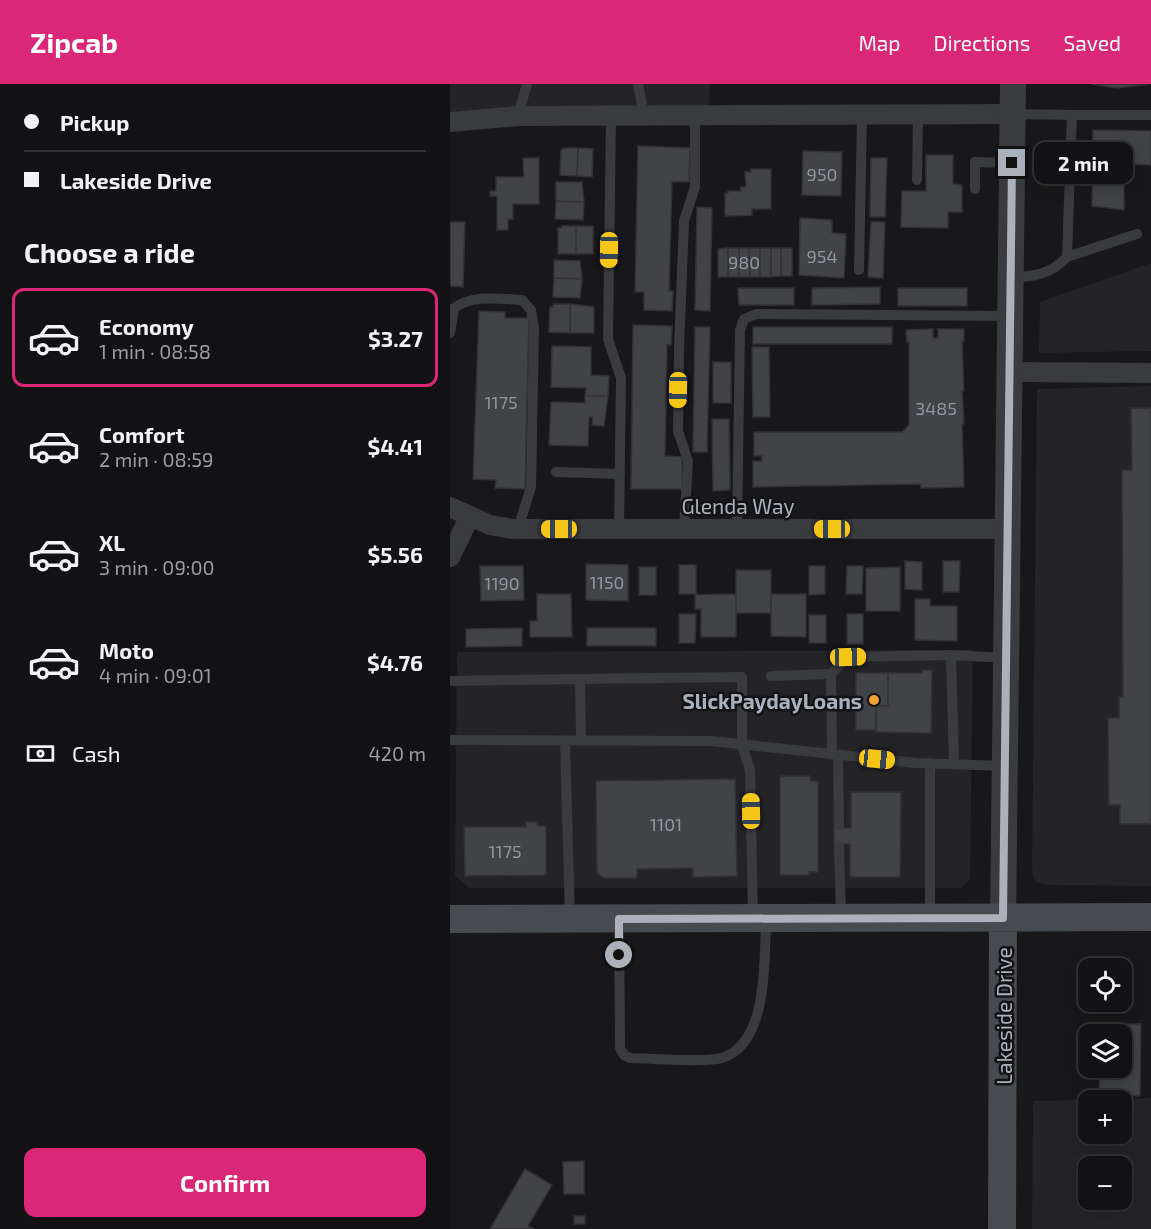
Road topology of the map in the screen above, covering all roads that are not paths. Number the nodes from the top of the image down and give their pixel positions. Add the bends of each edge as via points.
1 (527, 84) edge
2 (638, 84) edge
3 (1013, 84) edge
4 (1012, 114) junction
5 (862, 115) junction
6 (918, 115) junction
7 (1072, 115) junction
8 (1151, 115) edge
9 (518, 116) junction
10 (611, 116) junction
11 (644, 116) junction
12 (696, 116) junction
13 (450, 122) edge
14 (1012, 163) junction
15 (916, 180) dead end
16 (975, 189) dead end
17 (1137, 234) dead end
18 (1067, 257) junction
19 (859, 270) dead end
20 (1012, 277) junction
21 (1012, 316) junction
22 (450, 333) edge
23 (1011, 372) junction
24 (1151, 373) edge
25 (556, 472) dead end
26 (620, 474) junction
27 (450, 507) edge
28 (469, 518) junction
29 (518, 529) junction
30 (619, 529) junction
31 (684, 529) junction
32 (737, 529) junction
33 (1009, 529) junction
34 (450, 558) edge
35 (951, 655) junction
36 (1007, 658) junction
37 (831, 674) junction
38 (771, 675) dead end
39 (580, 679) junction
40 (450, 681) edge
41 (450, 740) edge
42 (565, 741) junction
43 (581, 741) junction
44 (742, 745) junction
45 (835, 755) junction
46 (930, 763) junction
47 (954, 764) junction
48 (1005, 766) junction
49 (839, 826) dead end
50 (839, 845) dead end
51 (1151, 917) edge
52 (760, 918) junction
53 (841, 918) junction
54 (930, 918) junction
55 (1003, 918) junction
56 (450, 919) edge
57 (570, 919) junction
58 (619, 919) junction
59 (1002, 1229) edge

1 - 9 lane
2 - 11 lane
3 - 4 street, Lakeside Drive
4 - 6 street
4 - 7 lane
4 - 14 street, Lakeside Drive
5 - 6 street
5 - 12 street
5 - 19 lane
6 - 15 lane
7 - 8 lane
7 - 18 lane
9 - 10 street
9 - 13 street
10 - 11 street
10 - 26 lane via 608,339 621,378
11 - 12 street
12 - 31 lane via 695,186 684,221 679,348 678,432 688,461
14 - 16 lane via 975,162
14 - 20 street, Lakeside Drive
17 - 18 lane
18 - 20 lane via 1057,268 1033,277
20 - 21 street, Lakeside Drive
21 - 23 street, Lakeside Drive
21 - 32 lane via 756,314 744,319 740,330
22 - 29 lane via 454,308 463,302 482,298 522,300 531,310 531,487
23 - 24 street
23 - 33 street, Lakeside Drive
25 - 26 lane
26 - 30 lane
27 - 28 street, Glenda Way
28 - 29 street, Glenda Way
28 - 34 street
29 - 30 street, Glenda Way
30 - 31 street, Glenda Way
31 - 32 street, Glenda Way
32 - 33 street, Glenda Way
33 - 36 street, Lakeside Drive
35 - 36 lane
35 - 37 lane via 848,657
35 - 47 lane
36 - 48 street, Lakeside Drive
37 - 38 lane
37 - 45 lane
39 - 40 lane
39 - 43 lane
39 - 44 lane via 742,677
41 - 42 lane
42 - 43 lane
42 - 57 lane
43 - 44 lane via 711,741
44 - 45 lane
44 - 52 lane via 750,770
45 - 46 lane
45 - 49 lane
46 - 47 lane
46 - 54 lane
47 - 48 lane
48 - 55 street, Lakeside Drive
50 - 53 lane
51 - 55 main road
52 - 53 main road
52 - 58 main road
52 - 58 lane via 761,1006 736,1051 721,1058 624,1055 620,1048
53 - 54 main road
54 - 55 main road
55 - 59 main road, Lakeside Drive
56 - 57 main road
57 - 58 main road

